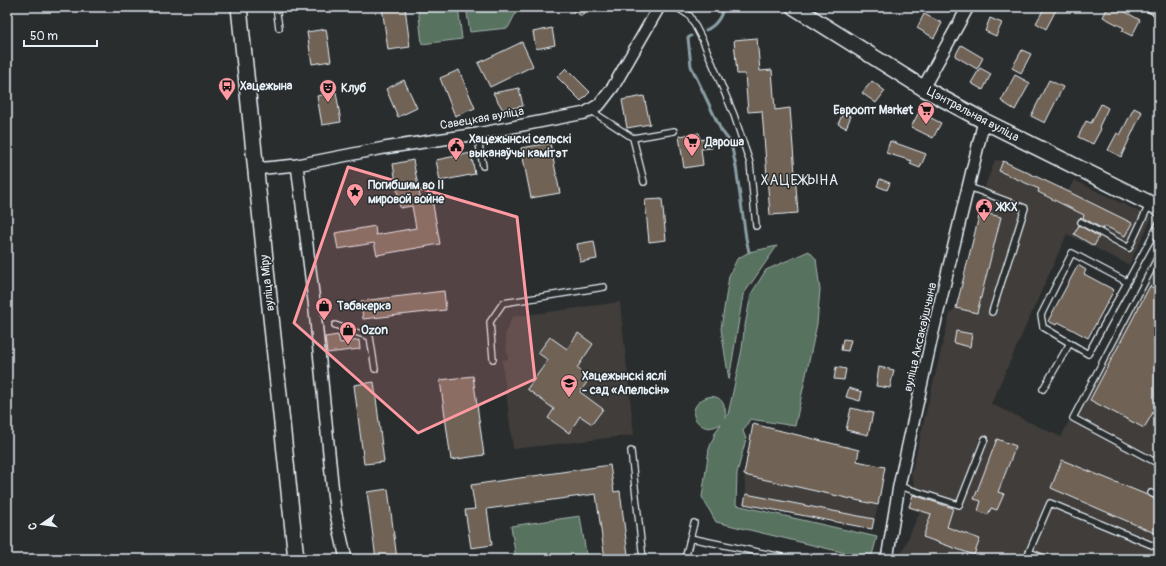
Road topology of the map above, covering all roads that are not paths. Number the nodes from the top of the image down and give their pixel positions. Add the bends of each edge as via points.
1 (239, 7) edge
2 (276, 7) edge
3 (659, 7) edge
4 (676, 7) edge
5 (968, 7) edge
6 (1152, 7) edge
7 (797, 8) edge
8 (1159, 10) edge
9 (279, 28) dead end
10 (923, 88) junction
11 (590, 110) junction
12 (984, 121) junction
13 (674, 131) dead end
14 (477, 134) junction
15 (633, 138) junction
16 (298, 165) junction
17 (483, 166) dead end
18 (255, 169) junction
19 (644, 182) dead end
20 (969, 186) junction
21 (1154, 205) edge
22 (1081, 222) dead end
23 (1159, 224) edge
24 (756, 226) dead end
25 (1159, 255) edge
26 (1127, 282) junction
27 (604, 286) dead end
28 (992, 312) dead end
29 (335, 325) dead end
30 (1070, 343) junction
31 (493, 359) dead end
32 (375, 369) dead end
33 (1043, 389) dead end
34 (985, 439) dead end
35 (631, 451) dead end
36 (1159, 464) edge
37 (899, 486) junction
38 (1151, 493) dead end
39 (1159, 497) edge
40 (694, 523) dead end
41 (690, 538) junction
42 (1159, 548) edge
43 (296, 559) edge
44 (346, 559) edge
45 (643, 559) edge
46 (685, 559) edge
47 (792, 559) edge
48 (887, 559) edge
49 (1046, 559) edge

1 - 18 main road, вуліца Міру
2 - 9 lane
3 - 11 street, Савецкая вуліца via 613,87 600,104
4 - 24 lane via 690,16 734,115 750,163
5 - 10 street
6 - 8 street
7 - 10 main road, Цэнтральная вуліца
10 - 12 main road, Цэнтральная вуліца
11 - 14 street, Савецкая вуліца
11 - 15 lane
12 - 20 street, вуліца Аксакаўшчына
12 - 21 main road, Цэнтральная вуліца
13 - 15 lane
14 - 16 street, Савецкая вуліца via 384,148
14 - 17 lane
15 - 19 lane
16 - 18 street, Савецкая вуліца
16 - 44 street via 335,510
18 - 43 main road, вуліца Міру
20 - 28 lane via 1025,208
20 - 37 street, вуліца Аксакаўшчына
21 - 22 lane via 1129,248
23 - 26 lane
25 - 36 lane via 1073,418
26 - 30 lane via 1088,354
26 - 30 lane via 1072,253 1041,315 1043,327
27 - 31 lane via 503,303 490,322
29 - 32 lane via 370,337
30 - 33 lane
34 - 37 lane via 959,505
35 - 45 lane
37 - 48 street, вуліца Аксакаўшчына
38 - 39 lane
40 - 41 lane
41 - 46 lane
41 - 47 lane
42 - 49 lane via 1050,503 1029,552

